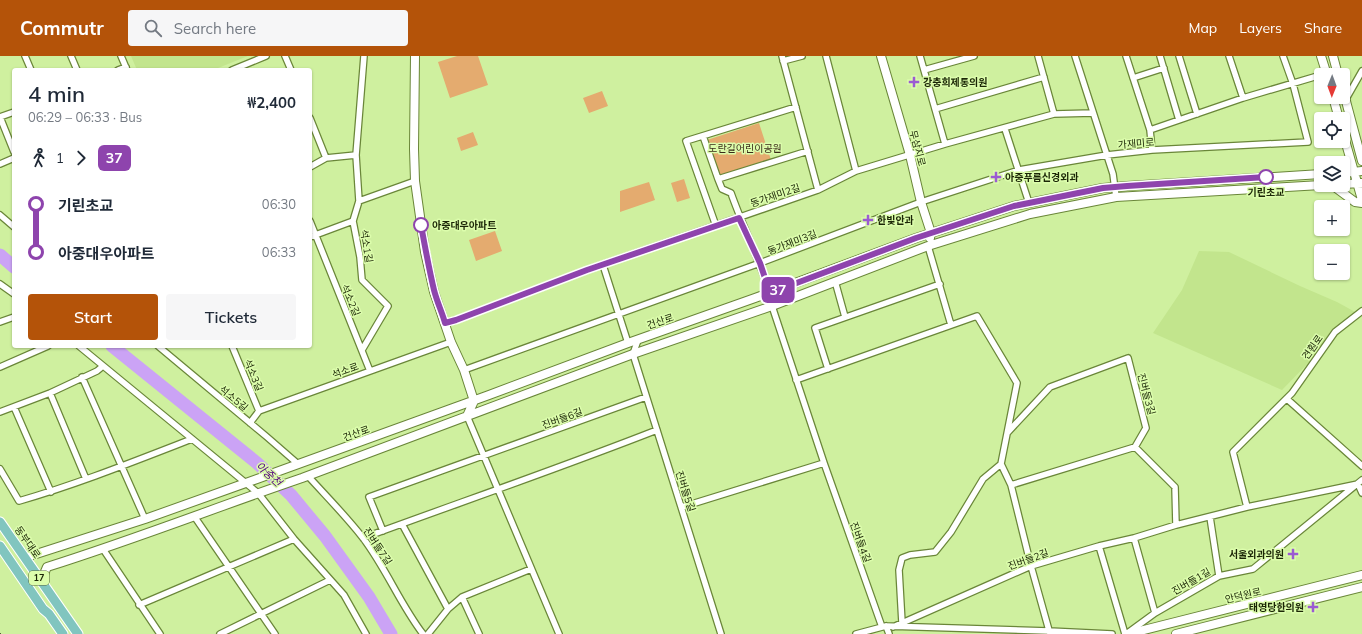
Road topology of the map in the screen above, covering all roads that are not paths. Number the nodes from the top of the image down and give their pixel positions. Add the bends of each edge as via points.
1 (25, 56) edge
2 (71, 56) edge
3 (121, 56) edge
4 (266, 56) edge
5 (285, 56) edge
6 (364, 56) edge
7 (415, 56) edge
8 (802, 56) edge
9 (826, 56) edge
10 (881, 56) edge
11 (920, 56) edge
12 (974, 56) edge
13 (1038, 56) edge
14 (1075, 56) edge
15 (1126, 56) edge
16 (1160, 56) edge
17 (1179, 56) edge
18 (1229, 56) edge
19 (1283, 56) edge
20 (1321, 56) edge
21 (1333, 56) edge
22 (783, 58) edge
23 (247, 64) junction
24 (30, 68) edge
25 (76, 68) edge
26 (126, 68) edge
27 (237, 68) edge
28 (249, 68) edge
29 (290, 68) edge
30 (1164, 68) junction
31 (1323, 68) edge
32 (1336, 68) edge
33 (924, 70) junction
34 (1362, 71) edge
35 (1044, 77) junction
36 (1134, 78) junction
37 (1314, 78) edge
38 (1293, 84) junction
39 (1350, 92) edge
40 (1243, 98) junction
41 (1347, 104) edge
42 (796, 107) junction
43 (935, 109) junction
44 (12, 113) edge
45 (1093, 113) junction
46 (1054, 114) junction
47 (1196, 114) junction
48 (0, 117) edge
49 (1179, 120) junction
50 (312, 123) edge
51 (1005, 129) junction
52 (1150, 130) junction
53 (703, 136) junction
54 (945, 144) junction
55 (12, 147) edge
56 (1349, 148) edge
57 (1152, 150) junction
58 (1360, 150) edge
59 (808, 152) junction
60 (910, 154) junction
61 (356, 155) junction
62 (1108, 155) junction
63 (326, 158) junction
64 (12, 159) edge
65 (1362, 161) edge
66 (0, 164) edge
67 (312, 166) edge
68 (1019, 170) junction
69 (856, 171) junction
70 (1358, 172) edge
71 (1314, 174) edge
72 (718, 180) junction
73 (415, 181) junction
74 (1360, 183) edge
75 (1350, 184) edge
76 (1314, 185) edge
77 (1115, 187) junction
78 (818, 190) junction
79 (1341, 192) edge
80 (1116, 197) junction
81 (359, 201) junction
82 (1362, 201) edge
83 (921, 202) junction
84 (1029, 203) junction
85 (0, 215) edge
86 (739, 218) junction
87 (354, 221) junction
88 (12, 225) edge
89 (716, 226) junction
90 (931, 233) junction
91 (313, 236) edge
92 (928, 246) junction
93 (760, 263) junction
94 (603, 264) junction
95 (835, 281) junction
96 (0, 284) edge
97 (940, 284) junction
98 (773, 292) junction
99 (12, 293) edge
100 (772, 306) junction
101 (1361, 311) edge
102 (620, 314) junction
103 (845, 317) junction
104 (12, 318) edge
105 (0, 322) edge
106 (445, 323) junction
107 (951, 326) junction
108 (638, 340) junction
109 (452, 342) junction
110 (628, 343) junction
111 (44, 348) edge
112 (81, 348) edge
113 (160, 348) edge
114 (233, 348) edge
115 (362, 350) junction
116 (633, 354) junction
117 (103, 366) junction
118 (0, 368) edge
119 (828, 369) junction
120 (464, 370) junction
121 (370, 372) junction
122 (82, 377) junction
123 (796, 380) junction
124 (50, 393) junction
125 (646, 397) junction
126 (1287, 399) junction
127 (474, 400) junction
128 (14, 406) junction
129 (259, 411) junction
130 (0, 412) edge
131 (467, 416) junction
132 (250, 423) junction
133 (657, 430) junction
134 (1008, 432) junction
135 (192, 439) junction
136 (1135, 447) junction
137 (484, 455) junction
138 (824, 462) junction
139 (1001, 464) junction
140 (296, 465) junction
141 (122, 466) junction
142 (1362, 466) edge
143 (0, 469) edge
144 (305, 477) junction
145 (86, 479) junction
146 (1360, 482) edge
147 (246, 483) junction
148 (1011, 485) junction
149 (497, 489) junction
150 (52, 492) junction
151 (261, 492) junction
152 (1362, 494) edge
153 (1247, 507) junction
154 (682, 508) junction
155 (194, 516) junction
156 (1210, 517) junction
157 (145, 519) junction
158 (0, 522) edge
159 (402, 524) junction
160 (1176, 525) junction
161 (383, 531) junction
162 (363, 538) junction
163 (1134, 538) junction
164 (294, 539) junction
165 (0, 546) edge
166 (1098, 546) junction
167 (102, 549) junction
168 (22, 553) junction
169 (228, 566) junction
170 (1031, 566) junction
171 (531, 570) junction
172 (1362, 575) edge
173 (1219, 576) junction
174 (41, 580) junction
175 (330, 580) junction
176 (1362, 587) edge
177 (462, 597) junction
178 (139, 605) junction
179 (43, 609) junction
180 (448, 609) junction
181 (1155, 613) junction
182 (261, 614) junction
183 (902, 623) junction
184 (884, 626) junction
185 (893, 627) junction
186 (1050, 632) edge
187 (57, 634) edge
188 (63, 634) edge
189 (78, 634) edge
190 (160, 634) edge
191 (220, 634) edge
192 (275, 634) edge
193 (366, 634) edge
194 (423, 634) edge
195 (428, 634) edge
196 (479, 634) edge
197 (559, 634) edge
198 (721, 634) edge
199 (856, 634) edge
200 (889, 634) edge
201 (1112, 634) edge
202 (1126, 634) edge
203 (1176, 634) edge

1 - 24 street
2 - 25 street
3 - 26 street
4 - 23 street
5 - 29 street
6 - 61 street, 석소1길
7 - 73 street
8 - 22 street
9 - 69 street
10 - 60 street, 무삼지로
11 - 33 street
12 - 33 street
13 - 35 street
14 - 45 street, 가재미로
15 - 36 street
16 - 30 street
17 - 47 street
18 - 40 street
19 - 38 street
20 - 31 street
21 - 32 street
22 - 42 street
23 - 27 street
23 - 28 street
30 - 36 street
30 - 49 street
33 - 43 street
34 - 39 street
35 - 43 street
35 - 46 street
36 - 52 street
37 - 38 street
38 - 40 street
38 - 57 street, 가재미로 via 1308,142
40 - 47 street
41 - 58 street
42 - 53 street
42 - 59 street
43 - 54 street
44 - 48 street
45 - 46 street, 동가재미2길
45 - 62 street, 가재미로
46 - 51 street, 동가재미2길
47 - 49 street
48 - 55 street
49 - 52 street
50 - 63 street
51 - 54 street, 동가재미2길
51 - 68 street
52 - 57 street
53 - 72 street
53 - 89 street via 686,141
54 - 60 street, 동가재미2길
56 - 70 street
57 - 62 street, 가재미로
58 - 65 street
59 - 72 street
59 - 78 street
60 - 69 street, 동가재미2길
60 - 83 street, 무삼지로
61 - 63 street
61 - 81 street, 석소1길
62 - 68 street, 동가재미3길
62 - 77 street
63 - 67 street
64 - 66 street
68 - 83 street, 동가재미3길
68 - 84 street
69 - 78 street, 동가재미2길
70 - 74 street
71 - 77 street, 건산로
72 - 86 street via 722,189 731,193
73 - 81 street
73 - 106 street via 425,252 434,292
74 - 75 street
74 - 82 street
76 - 80 street
77 - 80 street
77 - 84 street, 건산로
78 - 86 street, 동가재미2길
79 - 82 street via 1355,202
80 - 92 street via 1030,214
81 - 87 street, 석소1길
83 - 90 street, 무삼지로
83 - 93 street, 동가재미3길
84 - 90 street, 건산로
85 - 88 street
86 - 89 street, 동가재미2길
86 - 93 street
87 - 91 street
87 - 115 street, 석소1길 via 362,280 388,306
89 - 94 street, 동가재미2길
90 - 92 street
90 - 98 street, 건산로
91 - 115 street, 석소2길
92 - 95 street
92 - 97 street
93 - 98 street
93 - 102 street, 동가재미3길
94 - 102 street
94 - 106 street, 동가재미2길
95 - 100 street
95 - 103 street
96 - 99 street
97 - 103 street
97 - 107 street
98 - 100 street
98 - 108 street, 건산로
100 - 116 street
100 - 123 street, 진버들4길
101 - 126 street, 견훤로 via 1335,332
102 - 110 street
102 - 120 street, 동가재미3길
103 - 119 street via 815,328
104 - 105 street
106 - 109 street
107 - 119 street
107 - 134 street via 977,316 1017,383
108 - 110 street, 건산로
108 - 116 street
109 - 120 street
109 - 121 street, 석소로
110 - 127 street, 건산로
111 - 118 street
112 - 117 street
113 - 132 street, 석소5길
114 - 129 street, 석소3길
115 - 121 street, 석소2길
116 - 125 street, 진버들5길
116 - 131 street
117 - 122 street
117 - 135 street
119 - 123 street
120 - 127 street
121 - 129 street, 석소로
122 - 124 street
122 - 141 street
123 - 138 street, 진버들4길
124 - 128 street
124 - 145 street
125 - 133 street, 진버들5길
125 - 137 street, 진버들6길
126 - 142 street
126 - 153 street via 1233,452
127 - 131 street
127 - 140 street, 건산로
128 - 130 street
128 - 150 street
129 - 132 street
131 - 137 street
131 - 144 street
132 - 140 street, 석소5길
133 - 149 street
133 - 154 street, 진버들5길
134 - 136 street, 진버들3길 via 1050,387 1128,358 1146,428
134 - 139 street
135 - 141 street
135 - 147 street
136 - 148 street
136 - 160 street via 1175,487
137 - 149 street
137 - 161 street, 진버들6길 via 369,497
138 - 154 street
138 - 184 street, 진버들4길
139 - 148 street
139 - 183 street via 983,480 951,532 935,552 902,558 899,570
140 - 147 street, 건산로
141 - 145 street
141 - 157 street
143 - 150 street via 19,501
144 - 151 street
144 - 162 street, 진버들7길
145 - 150 street
146 - 152 street
146 - 153 street, 진버들2길
146 - 173 street, 진버들1길 via 1253,569
147 - 151 street
147 - 157 street, 건산로
148 - 170 street
149 - 159 street
149 - 171 street
151 - 155 street
151 - 164 street
153 - 156 street, 진버들2길
154 - 198 street, 진버들5길
155 - 167 street
155 - 169 street
156 - 160 street, 진버들2길
156 - 173 street
157 - 168 street, 건산로 via 30,556
158 - 168 main road, 동부대로 / 17
159 - 161 street
159 - 180 street
160 - 163 street, 진버들2길
161 - 162 street
162 - 194 street, 진버들7길
163 - 166 street, 진버들2길
163 - 181 street
164 - 169 street
164 - 175 street
165 - 179 main road, 17
166 - 170 street, 진버들2길
166 - 202 street
167 - 174 street via 47,567
167 - 178 street
168 - 174 main road, 동부대로 / 17
169 - 178 street
169 - 182 street
170 - 183 street, 진버들2길
170 - 186 street
171 - 177 street
171 - 197 street
172 - 202 street, 안덕원로
173 - 181 street, 진버들1길
174 - 189 main road, 동부대로 / 17
175 - 182 street
175 - 193 street via 344,595
176 - 203 street
177 - 180 street
177 - 196 street
178 - 190 street
179 - 187 main road via 45,617
179 - 188 main road, 17
180 - 195 street
181 - 202 street, 진버들1길
182 - 191 street
182 - 192 street
183 - 185 street, 진버들2길
184 - 185 street
184 - 199 street
184 - 200 street, 진버들4길
185 - 186 street
186 - 201 street

